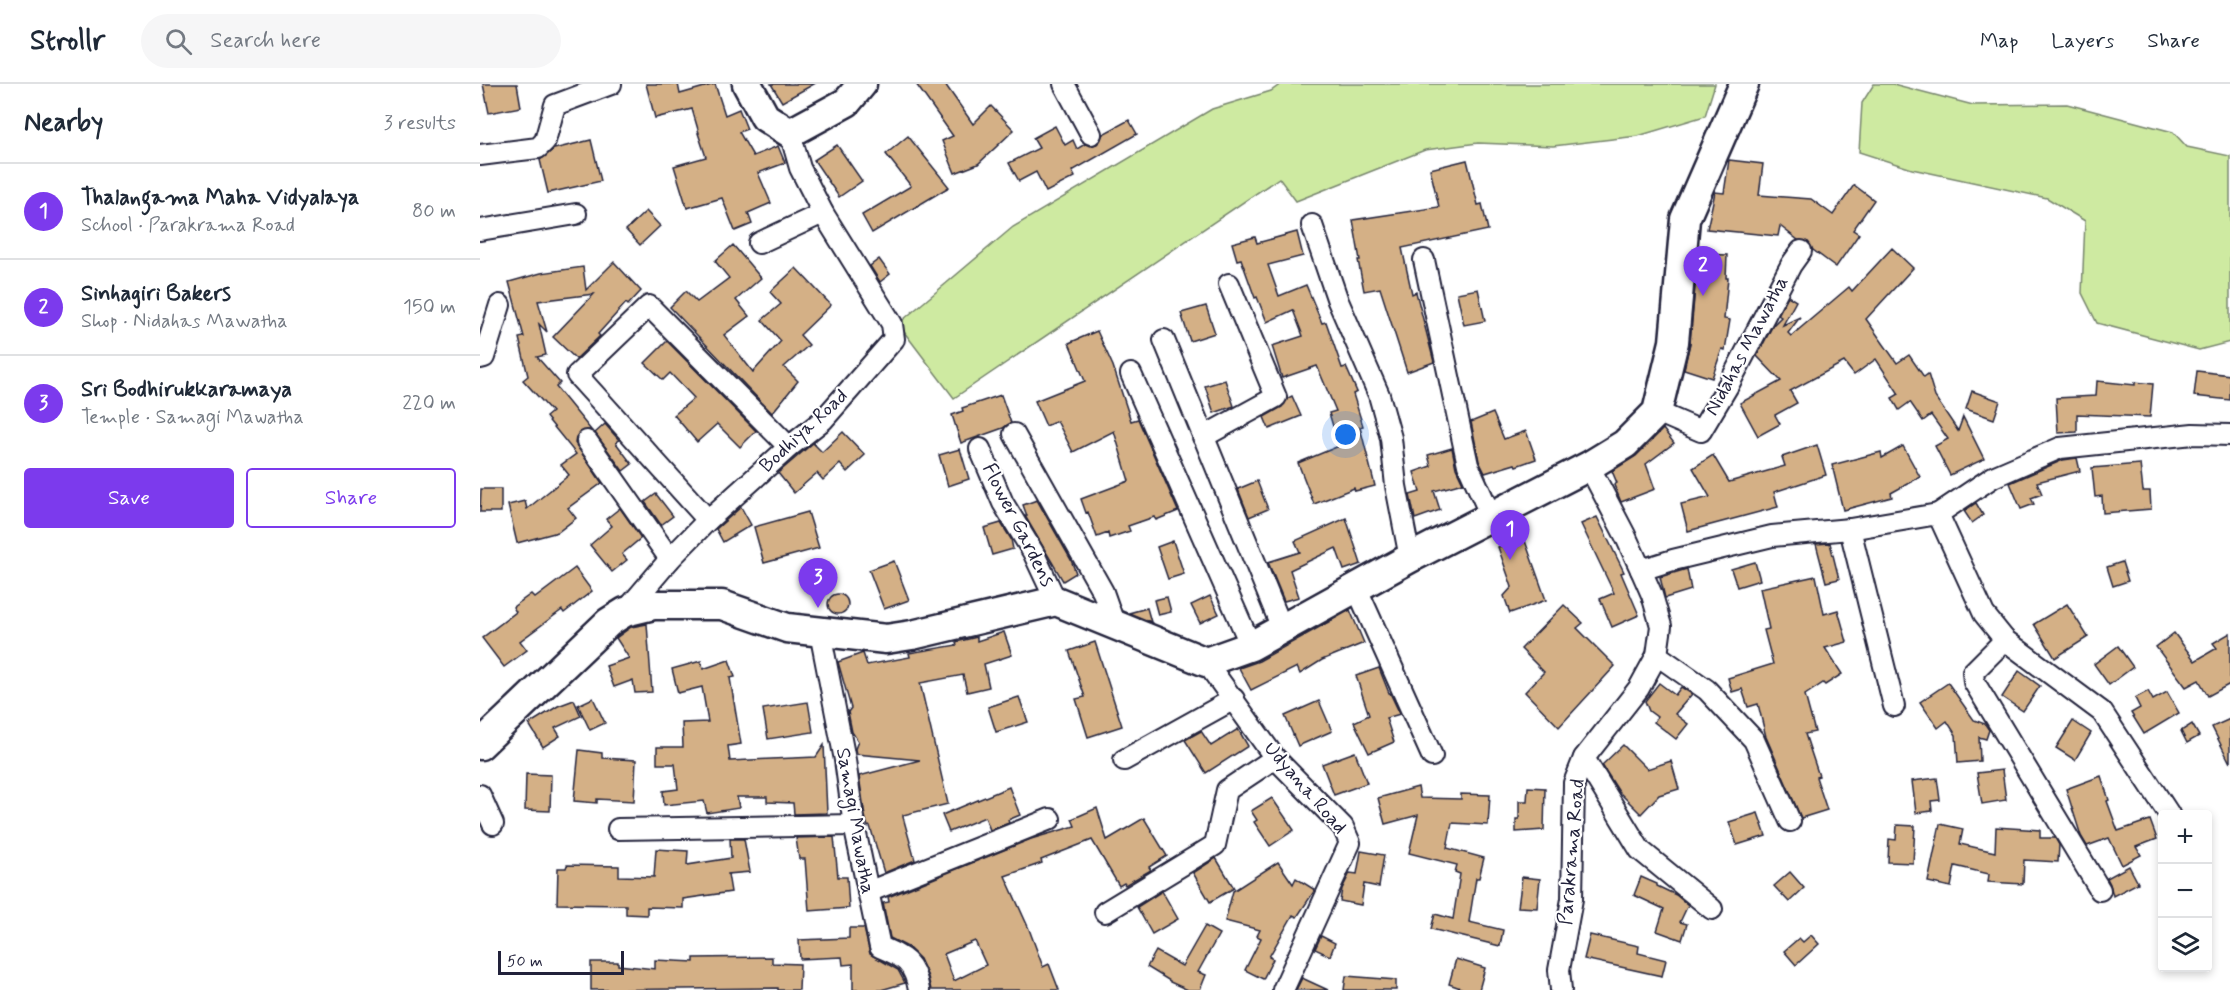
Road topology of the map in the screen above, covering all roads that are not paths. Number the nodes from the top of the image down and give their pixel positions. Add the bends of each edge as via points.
1 (611, 84) edge
2 (747, 84) edge
3 (862, 84) edge
4 (1064, 84) edge
5 (1744, 84) edge
6 (591, 88) edge
7 (790, 133) junction
8 (1091, 134) dead end
9 (480, 155) edge
10 (823, 213) junction
11 (576, 214) dead end
12 (1312, 225) dead end
13 (480, 231) edge
14 (759, 243) dead end
15 (1801, 251) dead end
16 (1424, 260) dead end
17 (1229, 284) dead end
18 (500, 305) dead end
19 (1164, 339) dead end
20 (480, 358) edge
21 (1131, 374) dead end
22 (1658, 412) junction
23 (1014, 434) dead end
24 (2230, 435) edge
25 (1203, 437) junction
26 (587, 441) dead end
27 (789, 447) junction
28 (980, 448) dead end
29 (1589, 466) junction
30 (1938, 514) junction
31 (1491, 516) junction
32 (708, 520) junction
33 (1851, 528) junction
34 (670, 558) junction
35 (1410, 558) junction
36 (1641, 570) junction
37 (1357, 589) junction
38 (1056, 601) junction
39 (625, 612) junction
40 (1116, 626) junction
41 (1282, 628) junction
42 (820, 632) junction
43 (2005, 640) junction
44 (1251, 646) junction
45 (1657, 655) junction
46 (1206, 662) junction
47 (1234, 699) junction
48 (1894, 706) dead end
49 (480, 745) edge
50 (1432, 756) dead end
51 (1275, 758) junction
52 (1584, 758) junction
53 (1124, 760) dead end
54 (480, 795) edge
55 (2166, 810) edge
56 (1050, 819) dead end
57 (1790, 820) dead end
58 (493, 824) dead end
59 (854, 825) junction
60 (618, 829) dead end
61 (2100, 890) dead end
62 (868, 892) junction
63 (1712, 909) dead end
64 (1105, 912) dead end
65 (920, 990) edge
66 (1283, 990) edge
67 (1561, 990) edge

1 - 6 street
2 - 7 street via 765,117
3 - 7 street via 847,102
4 - 8 street
5 - 22 street via 1685,219 1674,342
6 - 9 street via 555,105 545,141 538,148
7 - 10 street, Bodhiya Road via 800,168
10 - 14 street
10 - 27 street, Bodhiya Road via 892,324 894,339 822,420
11 - 13 street
12 - 35 street via 1338,301 1379,395 1391,438
15 - 22 street, Nidahas Mawatha via 1701,431
16 - 31 street via 1468,465
17 - 25 street via 1276,397
18 - 20 street via 484,357
19 - 25 street
21 - 44 street
22 - 29 street via 1625,444
23 - 40 street via 1103,592
24 - 30 street via 2193,434 2060,448 1993,477
25 - 41 street
26 - 34 street
27 - 32 street, Bodhiya Road
27 - 32 street via 649,306 576,375
28 - 38 street, Flower Gardens via 1003,503 1034,552
29 - 31 street
29 - 36 street, Parakrama Road
30 - 33 street
30 - 43 street via 1984,614
31 - 35 street
32 - 34 street, Bodhiya Road
33 - 36 street via 1772,536
33 - 48 street
34 - 39 street, Bodhiya Road
35 - 37 street
36 - 45 street, Parakrama Road via 1661,626
37 - 41 street
37 - 50 street
38 - 40 street
38 - 42 street via 895,638
39 - 42 street via 654,605 722,604 787,628
39 - 49 street via 609,622
40 - 46 street
41 - 44 street
42 - 59 street, Samagi Mawatha
43 - 55 street via 2102,712
43 - 61 street via 1973,672 1974,682
44 - 46 street
45 - 52 street, Parakrama Road via 1639,688
45 - 57 street via 1707,690 1754,740
46 - 47 street, Udyana Road
47 - 51 street, Udyana Road
47 - 53 street
51 - 64 street via 1227,790 1215,845
51 - 66 street, Udyana Road via 1343,827 1350,843
52 - 63 street via 1640,850
52 - 67 street, Parakrama Road via 1574,783 1572,899 1559,970
54 - 58 street
56 - 62 street
59 - 60 street
59 - 62 street, Samagi Mawatha
62 - 65 street, Samagi Mawatha via 880,947 904,957 916,974

